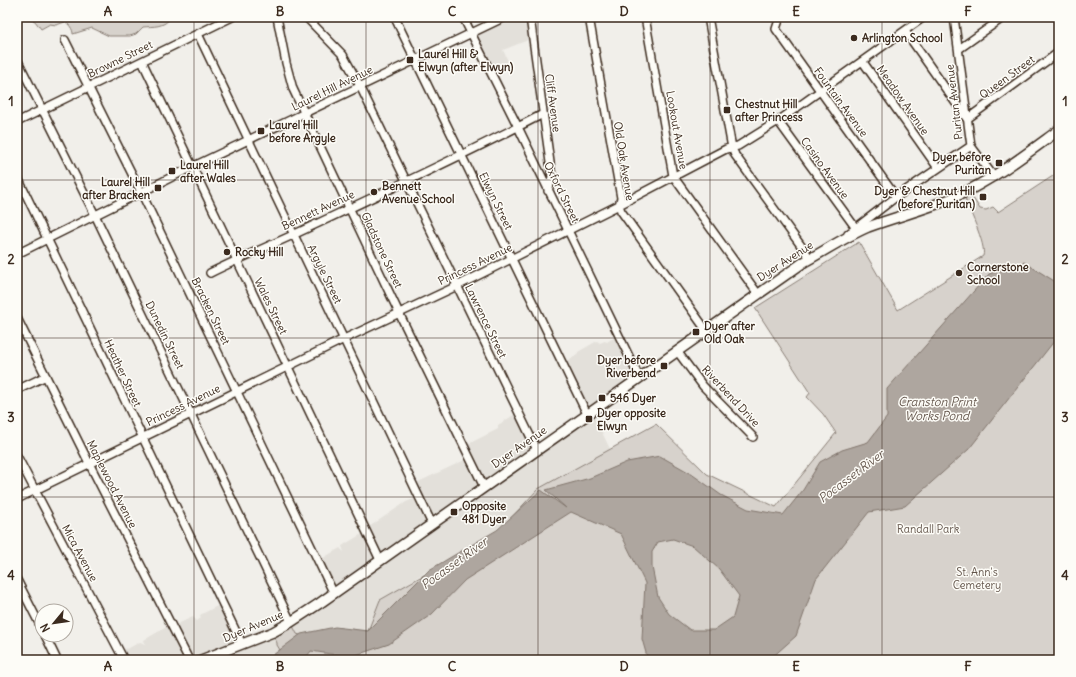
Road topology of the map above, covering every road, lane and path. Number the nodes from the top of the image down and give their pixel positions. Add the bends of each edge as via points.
1 (232, 17) edge
2 (277, 17) edge
3 (306, 17) edge
4 (463, 17) edge
5 (505, 17) edge
6 (530, 17) edge
7 (589, 17) edge
8 (645, 17) edge
9 (708, 17) edge
10 (780, 17) edge
11 (924, 17) edge
12 (954, 17) edge
13 (1004, 17) edge
14 (395, 18) dead end
15 (905, 31) junction
16 (471, 33) junction
17 (198, 34) junction
18 (65, 40) dead end
19 (959, 49) junction
20 (1059, 52) edge
21 (17, 59) edge
22 (416, 60) junction
23 (142, 61) junction
24 (863, 62) junction
25 (89, 86) junction
26 (360, 86) junction
27 (820, 92) junction
28 (42, 110) junction
29 (304, 114) junction
30 (543, 114) junction
31 (967, 119) junction
32 (778, 121) junction
33 (17, 122) edge
34 (518, 127) junction
35 (1059, 130) edge
36 (249, 140) junction
37 (971, 146) junction
38 (732, 148) junction
39 (461, 154) junction
40 (192, 167) junction
41 (938, 168) junction
42 (17, 176) edge
43 (674, 176) junction
44 (994, 177) junction
45 (406, 181) junction
46 (548, 191) junction
47 (142, 192) junction
48 (896, 197) junction
49 (619, 205) junction
50 (350, 208) junction
51 (95, 215) junction
52 (856, 227) junction
53 (568, 231) junction
54 (294, 234) junction
55 (47, 239) junction
56 (843, 239) junction
57 (17, 254) edge
58 (512, 258) junction
59 (810, 258) junction
60 (236, 259) junction
61 (210, 273) dead end
62 (457, 286) junction
63 (758, 294) junction
64 (399, 313) junction
65 (17, 318) edge
66 (706, 330) junction
67 (344, 339) junction
68 (677, 351) junction
69 (288, 367) junction
70 (46, 376) junction
71 (639, 377) junction
72 (17, 390) edge
73 (237, 391) junction
74 (191, 414) junction
75 (588, 414) junction
76 (753, 437) dead end
77 (142, 438) junction
78 (537, 450) junction
79 (17, 456) edge
80 (89, 463) junction
81 (484, 487) junction
82 (35, 490) junction
83 (17, 499) edge
84 (432, 524) junction
85 (380, 560) junction
86 (17, 580) edge
87 (334, 594) junction
88 (34, 614) edge
89 (291, 622) junction
90 (49, 643) edge
91 (242, 644) junction
92 (58, 660) edge
93 (124, 660) edge
94 (190, 660) edge
95 (201, 660) edge

1 - 17 street, Browne Street
2 - 29 street, Gladstone Street via 293,89
3 - 26 street, Lawrence Street via 344,55
4 - 16 street, Oxford Street
5 - 16 street, Laurel Hill Avenue
6 - 30 street, Cliff Avenue
7 - 49 street, Old Oak Avenue via 621,198
8 - 43 street, Lookout Avenue
9 - 38 street
10 - 27 street, Fountain Avenue via 776,29
11 - 15 street, Princess Avenue
12 - 19 street, Puritan Avenue
13 - 19 street
14 - 22 street, Elwyn Street
15 - 24 street, Princess Avenue
15 - 31 street
16 - 22 street, Laurel Hill Avenue
16 - 34 street, Oxford Street
17 - 23 street, Browne Street
17 - 36 street, Argyle Street
18 - 25 street, Bracken Street
19 - 31 street, Puritan Avenue
20 - 31 street, Queen Street
21 - 28 street, Dunedin Street
22 - 26 street, Laurel Hill Avenue
22 - 39 street, Elwyn Street
23 - 25 street, Browne Street
23 - 40 street, Wales Street
24 - 27 street, Princess Avenue
24 - 41 street, Meadow Avenue
25 - 28 street, Browne Street
25 - 47 street, Bracken Street
26 - 29 street, Laurel Hill Avenue
26 - 45 street, Lawrence Street
27 - 32 street, Princess Avenue
27 - 48 street, Fountain Avenue
28 - 33 street, Browne Street
28 - 51 street, Dunedin Street
29 - 36 street, Laurel Hill Avenue
29 - 50 street, Gladstone Street
30 - 34 street, Bennett Avenue
30 - 46 street, Cliff Avenue via 552,177
31 - 37 street, Puritan Avenue
32 - 38 street, Princess Avenue
32 - 52 street, Casino Avenue
34 - 39 street, Bennett Avenue
34 - 46 street, Oxford Street
35 - 44 main road, Dyer Avenue
36 - 40 street, Laurel Hill Avenue
36 - 54 street, Argyle Street
37 - 41 street, Puritan Avenue
37 - 44 street
38 - 43 street, Princess Avenue
38 - 59 street
39 - 45 street, Bennett Avenue
39 - 58 street, Elwyn Street
40 - 47 street, Laurel Hill Avenue
40 - 60 street, Wales Street
41 - 48 street
42 - 55 street, Heather Street
43 - 49 street, Princess Avenue
43 - 63 street, Lookout Avenue
44 - 56 main road, Dyer Avenue via 925,209 869,227
45 - 50 street, Bennett Avenue
45 - 62 street, Lawrence Street
46 - 53 street, Oxford Street
47 - 51 street, Laurel Hill Avenue
47 - 73 street, Bracken Street
48 - 52 street, Dyer Avenue
49 - 53 street, Princess Avenue
49 - 66 street, Old Oak Avenue via 621,212
50 - 54 street, Bennett Avenue
50 - 64 street, Gladstone Street
51 - 55 street, Laurel Hill Avenue
51 - 74 street, Dunedin Street
52 - 56 street, Dyer Avenue
53 - 58 street, Princess Avenue
53 - 71 street, Oxford Street
54 - 60 street, Bennett Avenue
54 - 67 street, Argyle Street
55 - 57 street, Laurel Hill Avenue
55 - 77 street, Heather Street
56 - 59 main road, Dyer Avenue
58 - 62 street, Princess Avenue
58 - 75 street, Elwyn Street
59 - 63 main road, Dyer Avenue
60 - 61 street, Bennett Avenue
60 - 69 street, Wales Street
62 - 64 street, Princess Avenue
62 - 78 street, Lawrence Street
63 - 66 main road, Dyer Avenue
64 - 67 street, Princess Avenue
64 - 81 street, Gladstone Street
65 - 70 street, Maplewood Avenue
66 - 68 main road, Dyer Avenue
67 - 69 street, Princess Avenue
67 - 84 street, Argyle Street
68 - 71 main road, Dyer Avenue
68 - 76 street, Riverbend Drive via 703,386
69 - 73 street, Princess Avenue
69 - 85 street, Wales Street
70 - 72 street
70 - 80 street, Maplewood Avenue
71 - 75 main road, Dyer Avenue
73 - 74 street, Princess Avenue
73 - 87 street, Bracken Street
74 - 77 street, Princess Avenue
74 - 89 street, Dunedin Street
75 - 78 main road, Dyer Avenue
77 - 80 street, Princess Avenue
77 - 91 street, Heather Street
78 - 81 main road, Dyer Avenue
79 - 82 street, Mica Avenue
80 - 82 street, Princess Avenue
80 - 94 street, Maplewood Avenue
81 - 84 main road, Dyer Avenue
82 - 83 street, Princess Avenue
82 - 93 street, Mica Avenue
84 - 85 main road, Dyer Avenue
85 - 87 main road, Dyer Avenue
86 - 88 street
87 - 89 main road, Dyer Avenue
89 - 91 main road, Dyer Avenue
90 - 92 street
91 - 95 main road, Dyer Avenue

